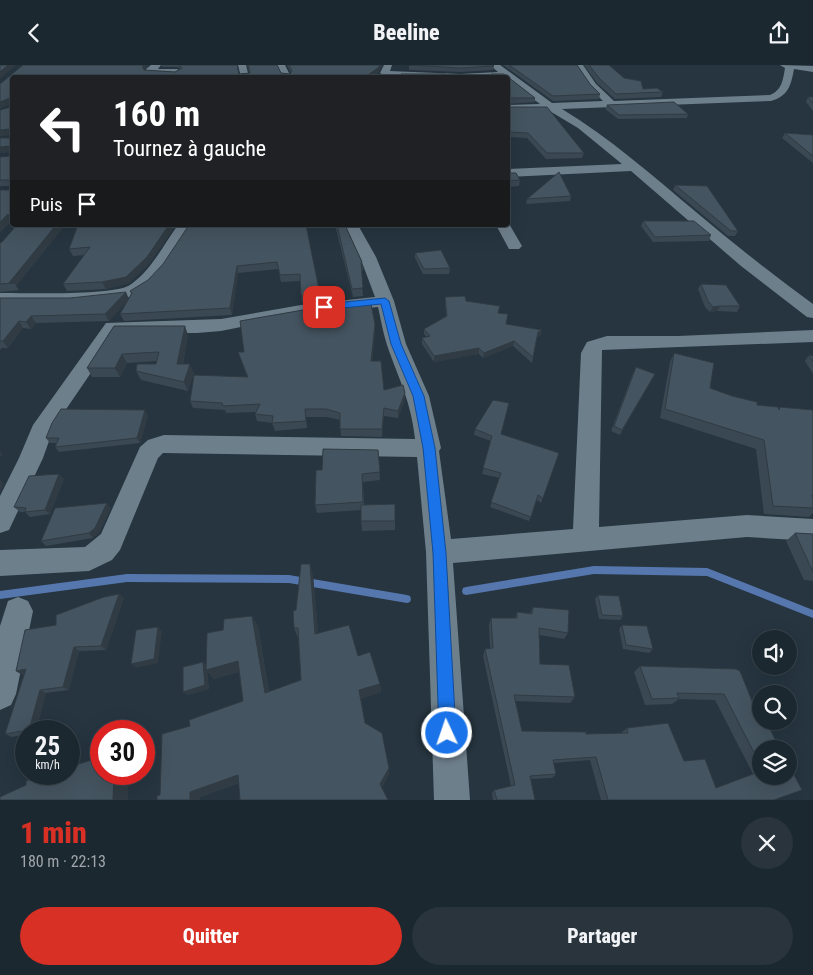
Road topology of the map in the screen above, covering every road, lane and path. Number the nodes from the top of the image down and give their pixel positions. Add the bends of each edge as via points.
1 (157, 65) edge
2 (388, 65) edge
3 (494, 65) edge
4 (579, 65) edge
5 (787, 66) edge
6 (813, 69) edge
7 (177, 72) edge
8 (507, 74) joint
9 (422, 75) edge
10 (491, 75) edge
11 (510, 76) edge
12 (610, 103) junction
13 (551, 107) junction
14 (510, 108) edge
15 (633, 167) junction
16 (510, 173) edge
17 (185, 227) edge
18 (353, 227) edge
19 (504, 227) edge
20 (514, 246) dead end
21 (0, 298) edge
22 (385, 301) junction
23 (813, 313) edge
24 (813, 336) edge
25 (429, 448) junction
26 (0, 522) edge
27 (813, 530) edge
28 (586, 539) junction
29 (439, 553) junction
30 (0, 563) edge
31 (11, 620) edge
32 (0, 694) edge
33 (452, 800) edge

1 - 7 street via 149,71
2 - 9 street via 385,73
3 - 8 street
4 - 12 street
5 - 6 street
5 - 12 street via 787,84 781,94 771,98
8 - 10 street
11 - 13 street
12 - 13 street
13 - 14 street
13 - 15 street via 582,126
15 - 16 street
15 - 23 street via 747,263
17 - 21 street via 164,259 146,280 129,292 102,296
18 - 22 street
19 - 20 street
22 - 25 street via 396,344 418,396
22 - 26 street via 294,311 205,327 112,327 50,415
24 - 28 street via 678,343 607,342 594,346 588,400
25 - 29 street
25 - 30 street via 164,444 148,453 111,542 102,551 89,559
27 - 28 street via 747,526
28 - 29 street
29 - 33 street
31 - 32 street

